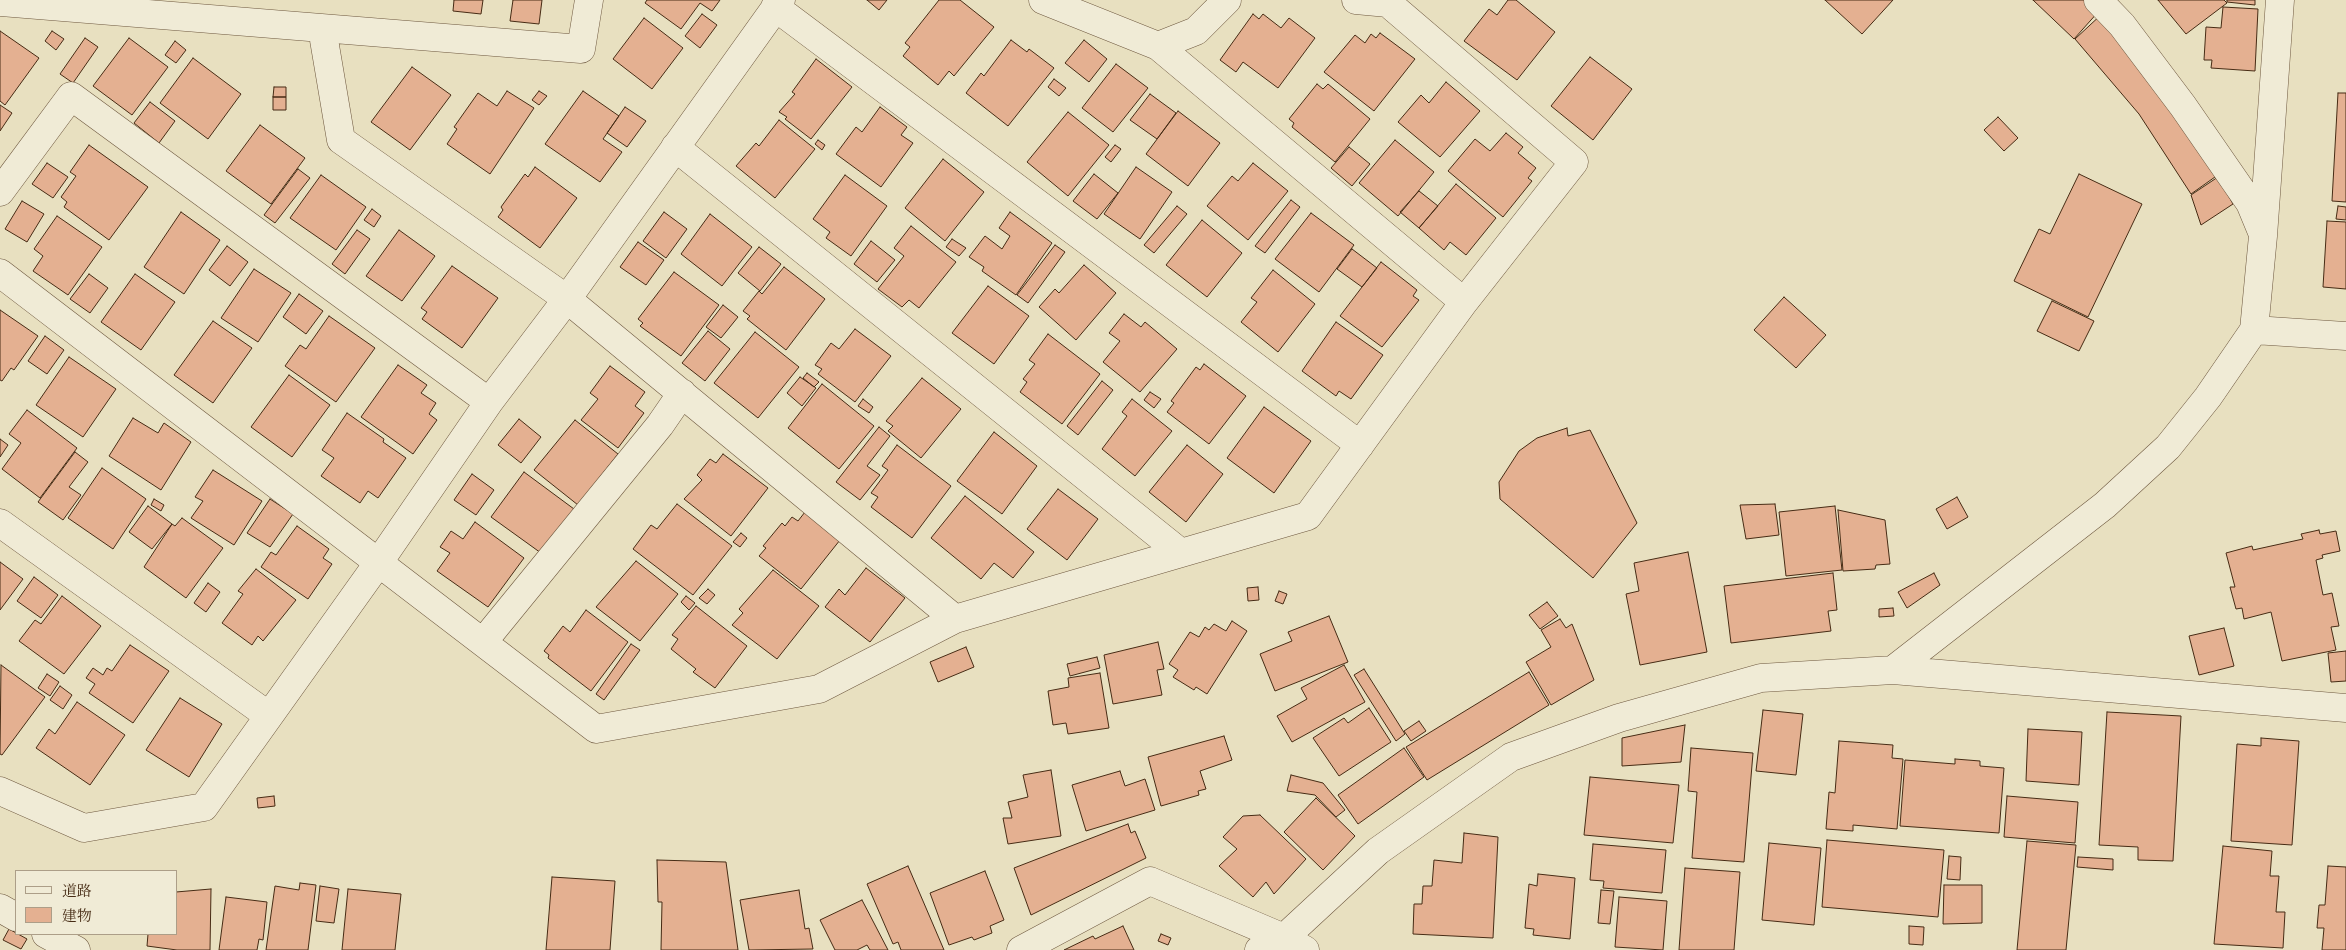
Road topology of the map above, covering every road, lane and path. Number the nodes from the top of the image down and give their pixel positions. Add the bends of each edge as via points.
1 (589, 0) edge
2 (1043, 0) edge
3 (1227, 0) edge
4 (1356, 0) edge
5 (2098, 0) edge
6 (2280, 0) edge
7 (0, 2) edge
8 (778, 4) edge
9 (322, 28) junction
10 (1158, 46) junction
11 (675, 147) junction
12 (0, 192) edge
13 (2263, 236) junction
14 (0, 273) edge
15 (567, 299) junction
16 (1464, 302) junction
17 (2254, 330) junction
18 (2346, 336) edge
19 (682, 393) junction
20 (489, 402) junction
21 (1360, 445) junction
22 (0, 523) edge
23 (1181, 553) junction
24 (379, 562) junction
25 (955, 619) junction
26 (483, 642) junction
27 (1893, 670) junction
28 (2346, 708) edge
29 (269, 716) junction
30 (0, 791) edge
31 (0, 908) edge
32 (15, 916) edge
33 (48, 935) edge
34 (1294, 944) edge
35 (76, 950) edge
36 (1021, 950) edge
37 (1259, 950) edge

1 - 9 street via 581,49
2 - 10 street
3 - 10 street via 1196,31
4 - 16 street via 1388,3 1574,162
5 - 13 street via 2122,26 2200,130 2250,203
6 - 13 street
7 - 9 street
8 - 11 street
8 - 21 street
9 - 15 street via 341,140
10 - 16 street
11 - 15 street
11 - 23 street
12 - 20 street via 71,96
13 - 17 street
14 - 24 street
15 - 19 street
15 - 20 street
16 - 21 street
17 - 18 street
17 - 27 street via 2208,397 2168,447 2105,505
19 - 25 street
19 - 26 street via 660,425
20 - 24 street
21 - 23 street via 1308,516
22 - 29 street
23 - 25 street
24 - 26 street
24 - 29 street
25 - 26 street via 819,689 596,729
27 - 28 street
27 - 34 street via 1761,678 1618,718 1510,757 1378,851
29 - 30 street via 204,807 84,828
31 - 32 street
33 - 35 street
34 - 36 street via 1150,881
34 - 37 street

